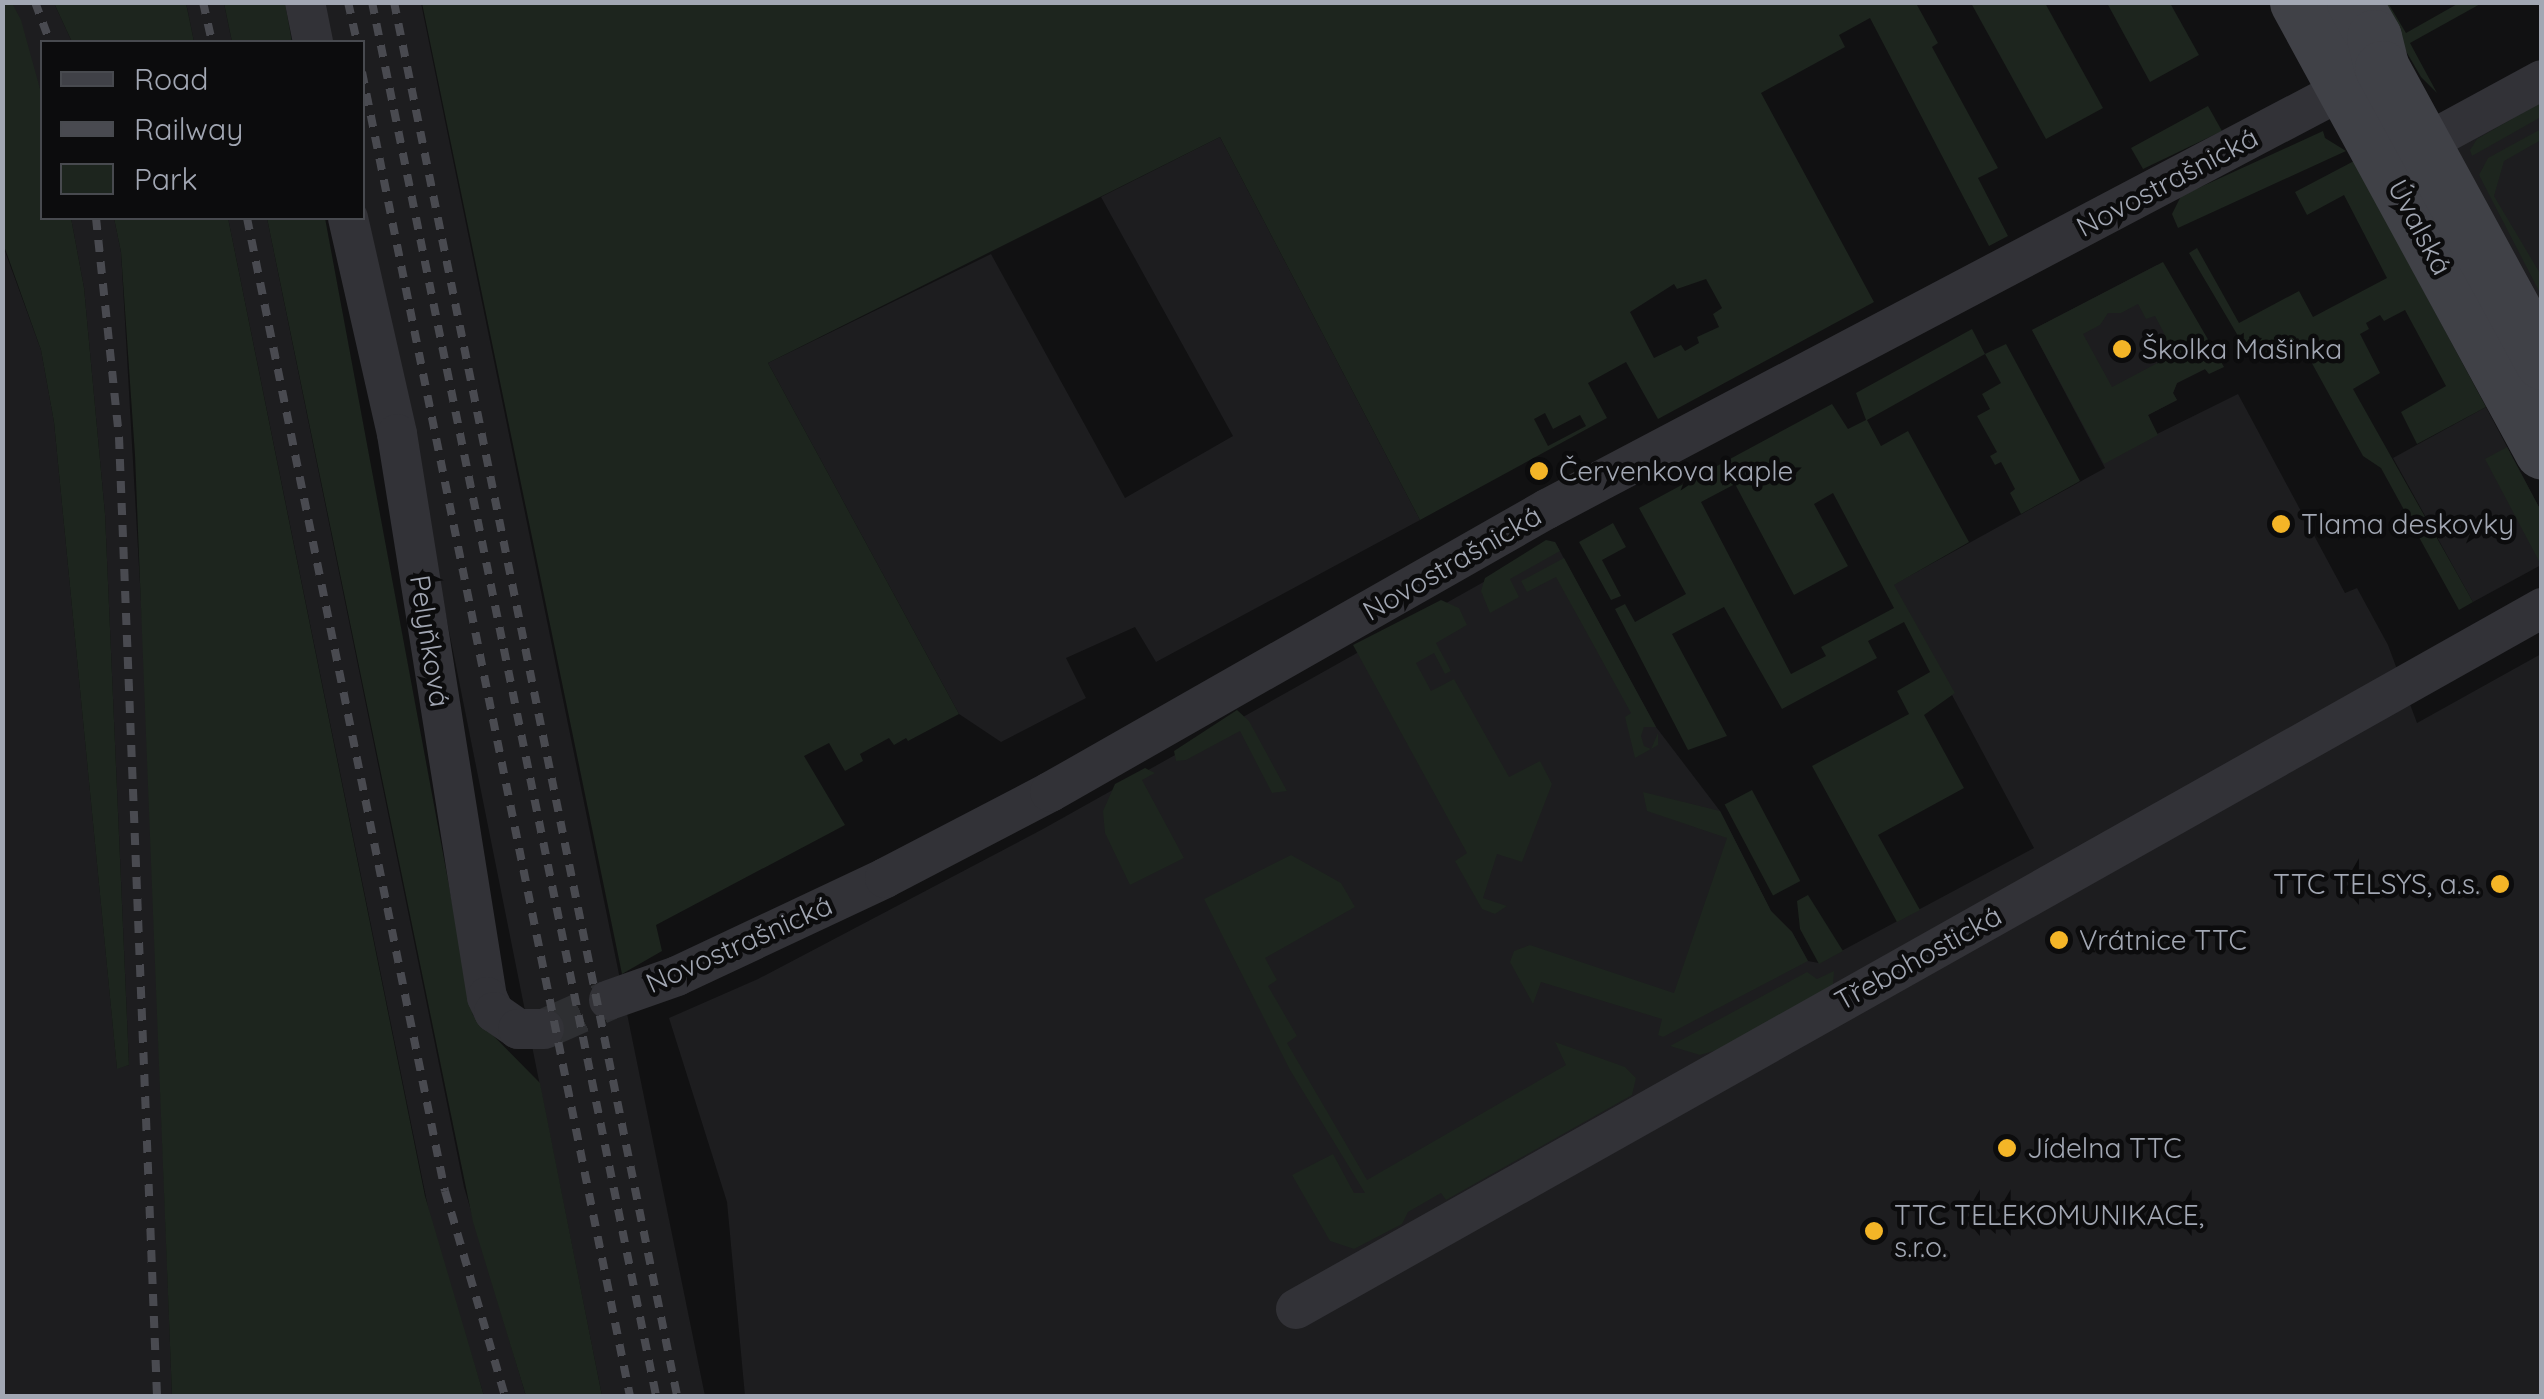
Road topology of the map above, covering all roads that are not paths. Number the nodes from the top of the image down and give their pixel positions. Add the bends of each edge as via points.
1 (305, 2) edge
2 (2297, 2) edge
3 (2354, 2) edge
4 (313, 40) edge
5 (2364, 78) junction
6 (2542, 80) edge
7 (2406, 154) junction
8 (348, 220) edge
9 (2542, 362) edge
10 (2542, 452) edge
11 (2542, 608) edge
12 (609, 1000) tunnel mouth
13 (525, 1026) dead end
14 (1296, 1309) dead end

1 - 4 street
2 - 5 main road, Úvalská
3 - 5 main road, Úvalská via 2374,37
5 - 7 main road, Úvalská
5 - 12 street, Novostrašnická via 1547,509 1033,801 694,968
6 - 7 street
7 - 9 main road, Úvalská
7 - 10 main road, Úvalská
8 - 13 street, Pelyňková via 397,434 487,996 494,1012
11 - 14 street, Třebohostická

